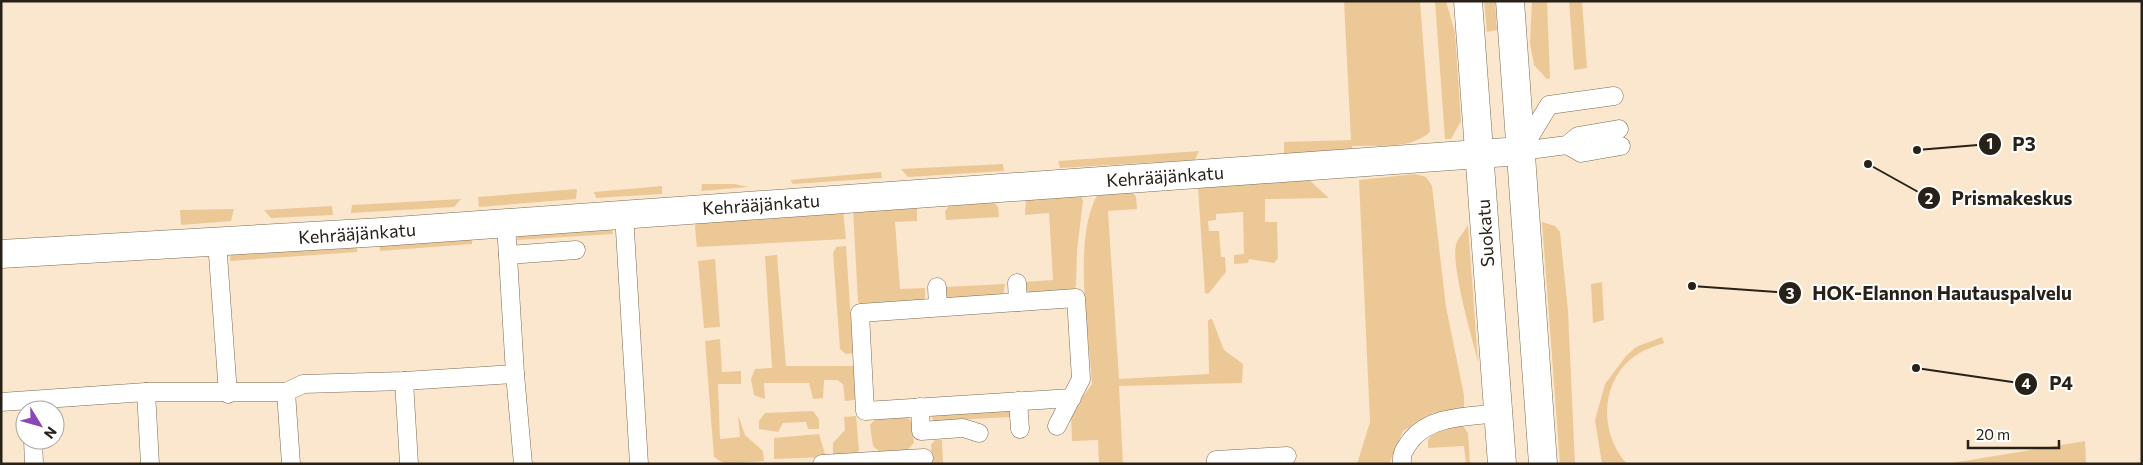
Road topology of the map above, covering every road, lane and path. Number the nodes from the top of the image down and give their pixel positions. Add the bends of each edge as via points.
1 (1468, 1) edge
2 (1510, 1) edge
3 (1614, 96) dead end
4 (1620, 137) dead end
5 (1521, 151) junction
6 (1479, 155) junction
7 (624, 214) junction
8 (506, 223) junction
9 (217, 241) junction
10 (576, 250) dead end
11 (1, 254) edge
12 (508, 255) junction
13 (1017, 283) dead end
14 (937, 287) dead end
15 (1018, 302) junction
16 (938, 307) junction
17 (516, 374) junction
18 (404, 381) junction
19 (146, 392) junction
20 (286, 392) junction
21 (228, 394) junction
22 (1072, 398) junction
23 (65, 401) edge
24 (1018, 401) junction
25 (1, 402) edge
26 (15, 403) edge
27 (920, 407) junction
28 (1498, 413) junction
29 (1057, 426) dead end
30 (1020, 429) dead end
31 (921, 431) junction
32 (979, 433) dead end
33 (33, 450) edge
34 (1287, 456) dead end
35 (924, 461) edge
36 (34, 464) edge
37 (150, 464) edge
38 (291, 464) edge
39 (409, 464) edge
40 (523, 464) edge
41 (639, 464) edge
42 (822, 464) edge
43 (1216, 464) edge
44 (1402, 464) edge
45 (1502, 464) edge
46 (1543, 464) edge

1 - 6 street, Suokatu
2 - 5 street
3 - 5 lane via 1548,104
4 - 5 lane via 1578,136 1567,146
5 - 6 street, Kehrääjänkatu
5 - 46 street
6 - 7 street, Kehrääjänkatu
6 - 28 street, Suokatu
7 - 8 street, Kehrääjänkatu
7 - 41 lane
8 - 9 street, Kehrääjänkatu
8 - 12 lane
9 - 11 street, Kehrääjänkatu
9 - 21 lane
10 - 12 lane
12 - 17 lane
13 - 15 lane
14 - 16 lane
15 - 16 lane
15 - 22 lane via 1076,298 1081,379
16 - 27 lane via 860,312 865,411
17 - 18 lane
17 - 40 lane
18 - 20 lane via 303,384
18 - 39 lane
19 - 21 lane
19 - 23 lane
19 - 37 lane
20 - 21 lane
20 - 38 lane
22 - 24 lane
22 - 29 lane
24 - 27 lane
24 - 30 lane
25 - 26 lane
27 - 31 lane
28 - 44 lane via 1434,422 1420,429 1402,452
28 - 45 street, Suokatu
31 - 32 lane via 963,428
31 - 35 lane
33 - 36 lane
34 - 43 lane via 1216,460
35 - 42 lane

